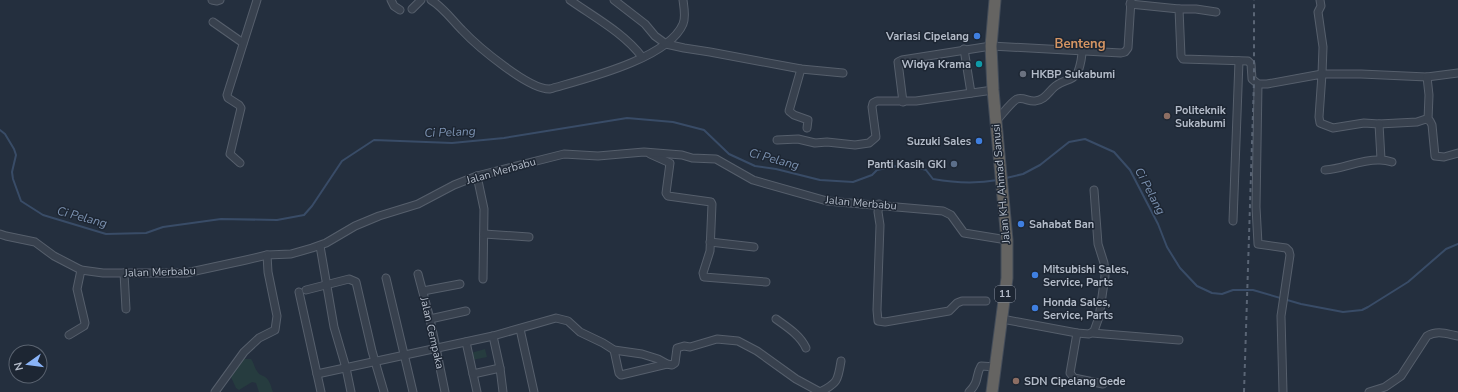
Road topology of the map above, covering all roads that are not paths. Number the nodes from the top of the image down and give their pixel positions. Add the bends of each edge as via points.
1 (212, 0) edge
2 (220, 0) edge
3 (257, 0) edge
4 (391, 0) edge
5 (421, 0) edge
6 (431, 0) edge
7 (570, 0) edge
8 (614, 0) edge
9 (683, 0) edge
10 (995, 0) edge
11 (1320, 0) edge
12 (1130, 2) edge
13 (1179, 8) junction
14 (412, 9) dead end
15 (400, 10) dead end
16 (1216, 12) dead end
17 (212, 22) dead end
18 (243, 43) junction
19 (664, 43) junction
20 (991, 46) junction
21 (964, 49) junction
22 (1082, 50) junction
23 (642, 57) junction
24 (1238, 61) junction
25 (801, 69) junction
26 (843, 73) dead end
27 (1458, 73) edge
28 (1322, 74) junction
29 (1427, 77) junction
30 (1258, 84) junction
31 (993, 90) junction
32 (971, 94) junction
33 (903, 102) junction
34 (1428, 120) junction
35 (996, 121) junction
36 (1379, 124) junction
37 (807, 128) dead end
38 (777, 140) dead end
39 (644, 152) junction
40 (1458, 153) edge
41 (1381, 160) junction
42 (1392, 162) dead end
43 (240, 163) dead end
44 (1325, 170) dead end
45 (477, 176) junction
46 (1094, 190) dead end
47 (879, 204) junction
48 (1234, 221) dead end
49 (0, 234) edge
50 (484, 234) junction
51 (529, 237) dead end
52 (1007, 240) junction
53 (710, 242) junction
54 (320, 246) junction
55 (754, 247) dead end
56 (267, 256) junction
57 (81, 270) junction
58 (124, 273) junction
59 (418, 274) dead end
60 (386, 278) dead end
61 (482, 279) dead end
62 (766, 282) dead end
63 (460, 284) dead end
64 (326, 285) junction
65 (423, 291) junction
66 (986, 301) dead end
67 (126, 309) dead end
68 (466, 311) dead end
69 (1002, 318) junction
70 (430, 319) junction
71 (776, 319) dead end
72 (520, 329) junction
73 (1077, 333) junction
74 (1092, 333) junction
75 (69, 335) dead end
76 (492, 336) junction
77 (1458, 336) edge
78 (1179, 340) dead end
79 (466, 342) junction
80 (436, 348) junction
81 (806, 348) dead end
82 (614, 350) junction
83 (405, 355) junction
84 (841, 361) dead end
85 (376, 362) junction
86 (667, 364) junction
87 (996, 367) junction
88 (346, 368) junction
89 (500, 368) junction
90 (317, 374) junction
91 (473, 374) junction
92 (1103, 384) dead end
93 (215, 392) edge
94 (321, 392) edge
95 (351, 392) edge
96 (384, 392) edge
97 (413, 392) edge
98 (445, 392) edge
99 (477, 392) edge
100 (503, 392) edge
101 (534, 392) edge
102 (820, 392) edge
103 (969, 392) edge
104 (992, 392) edge
105 (1283, 392) edge
106 (1369, 392) edge

1 - 2 street
3 - 18 street
4 - 15 street
5 - 14 street
6 - 23 street via 481,48 528,83 539,88 550,89 622,67
7 - 23 street via 620,35
8 - 19 street via 645,24
9 - 19 street via 683,24 675,35
10 - 20 highway, Jalan KH. Ahmad Sanusi / 11
11 - 28 street via 1318,12 1323,47
12 - 13 street
12 - 22 street via 1126,51 1121,53
13 - 16 street
13 - 24 street via 1183,59
17 - 18 street
18 - 43 street via 227,94 228,98 241,108 230,152 230,156
19 - 23 street via 656,51
19 - 25 street
20 - 21 street
20 - 22 street
20 - 31 highway, Jalan KH. Ahmad Sanusi / 11
21 - 32 street
21 - 33 street via 898,62
22 - 35 street via 1078,73 1059,83 1040,100 1015,100
24 - 30 street via 1250,62 1252,79
24 - 48 street
25 - 26 street
25 - 37 street via 790,111 808,120
27 - 29 street
28 - 29 street
28 - 30 street
28 - 36 street via 1320,123 1333,128 1364,123
29 - 34 street
30 - 105 street via 1258,244 1286,248 1290,256 1281,316
31 - 32 street
31 - 35 highway, Jalan KH. Ahmad Sanusi / 11
32 - 33 street
33 - 38 street via 874,102 872,116 876,138 869,143 855,145 815,143 798,139
34 - 36 street
34 - 40 street via 1432,125 1435,156 1444,157
35 - 52 highway, Jalan KH. Ahmad Sanusi / 11
36 - 41 street
39 - 45 street, Jalan Merbabu via 590,156 564,154
39 - 47 street, Jalan Merbabu via 716,159 753,180 827,201
39 - 53 street via 670,163 666,193 668,196 711,202
41 - 42 street
41 - 44 street
45 - 50 street via 484,209
45 - 54 street, Jalan Merbabu via 418,204 355,226
46 - 74 street via 1098,244 1105,276 1099,317
47 - 52 street, Jalan Merbabu via 946,212 964,233
47 - 66 street via 878,321 947,311 962,302
49 - 57 street, Jalan Merbabu via 35,242 54,256
50 - 51 street
50 - 61 street
52 - 69 highway, Jalan KH. Ahmad Sanusi / 11 via 1007,278
53 - 55 street
53 - 62 street via 704,277
54 - 56 street, Jalan Merbabu via 291,254
54 - 64 street
56 - 58 street, Jalan Merbabu via 186,273
56 - 93 street via 277,316 275,330 259,338 244,352
57 - 58 street, Jalan Merbabu
57 - 75 street via 77,288 85,323
58 - 67 street
59 - 65 street, Jalan Cempaka
60 - 83 street
63 - 65 street
64 - 85 street via 349,279 356,282
64 - 88 street via 334,327
64 - 90 street via 302,291
65 - 70 street, Jalan Cempaka
68 - 70 street
69 - 73 street
69 - 87 highway, Jalan KH. Ahmad Sanusi / 11
70 - 80 street, Jalan Cempaka
71 - 81 street via 802,341
72 - 76 street
72 - 82 street via 556,318 562,319
72 - 101 street
73 - 74 street
73 - 92 street via 1071,376
74 - 78 street
76 - 79 street
76 - 89 street
77 - 106 street via 1438,333 1427,336 1401,376 1385,387
79 - 80 street
79 - 91 street
80 - 83 street
80 - 98 street, Jalan Cempaka
82 - 86 street via 652,357
82 - 86 street via 621,375
83 - 85 street
83 - 97 street
84 - 102 street via 836,382
85 - 88 street
85 - 96 street
86 - 102 street via 675,363 677,348 718,339 738,341
87 - 103 street via 981,366 977,383
87 - 104 highway, Jalan KH. Ahmad Sanusi / 11
88 - 90 street
88 - 95 street
89 - 91 street
89 - 100 street
90 - 94 street
91 - 99 street

